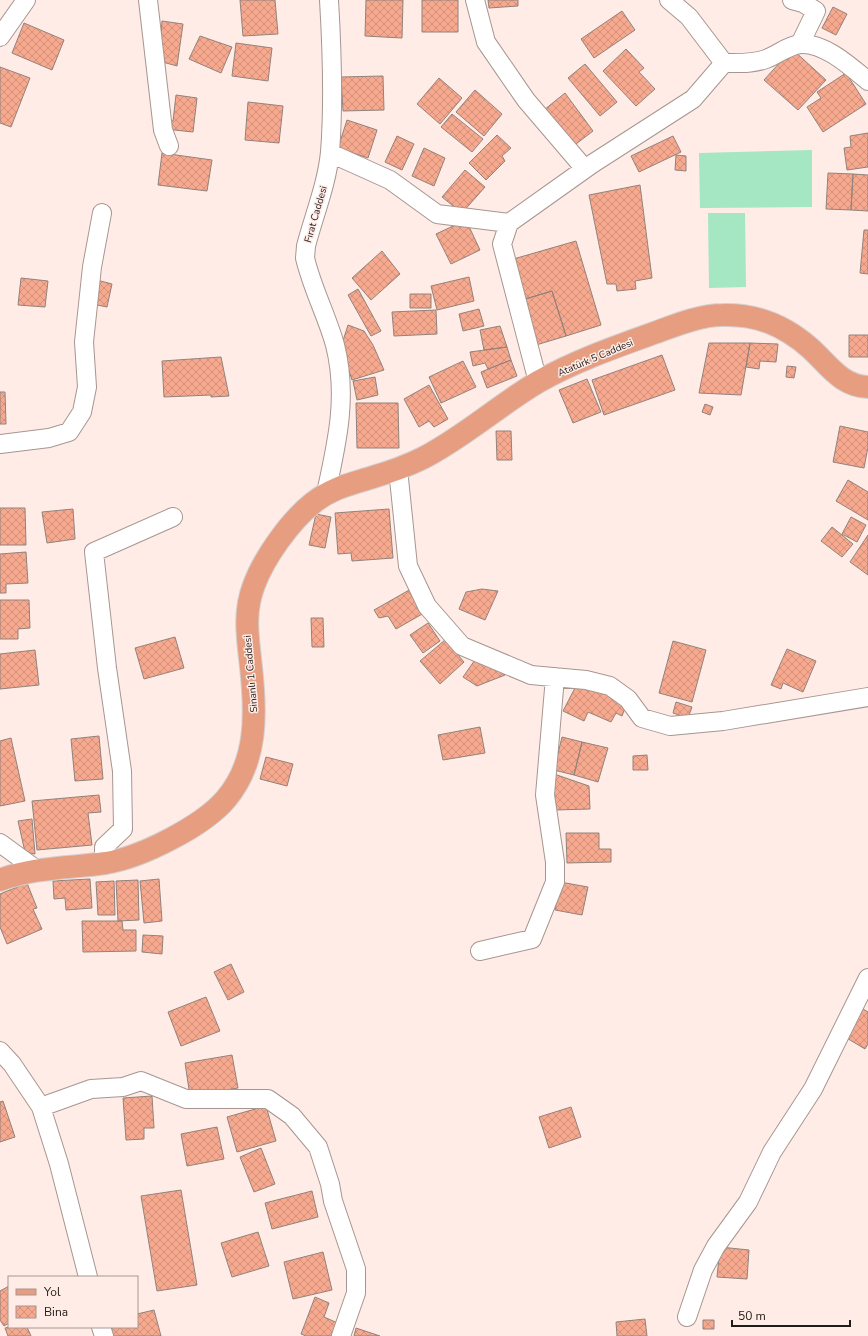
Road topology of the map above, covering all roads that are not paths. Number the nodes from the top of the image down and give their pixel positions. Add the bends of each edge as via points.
1 (148, 0) edge
2 (329, 0) edge
3 (474, 0) edge
4 (670, 0) edge
5 (792, 0) edge
6 (21, 2) edge
7 (0, 37) edge
8 (800, 44) junction
9 (724, 63) junction
10 (868, 81) edge
11 (169, 146) dead end
12 (330, 153) junction
13 (585, 169) junction
14 (102, 213) dead end
15 (509, 223) junction
16 (538, 382) junction
17 (868, 387) edge
18 (0, 444) edge
19 (398, 469) junction
20 (326, 493) junction
21 (173, 518) dead end
22 (555, 677) junction
23 (868, 697) edge
24 (0, 843) edge
25 (104, 863) junction
26 (37, 870) junction
27 (0, 880) edge
28 (480, 951) dead end
29 (868, 978) edge
30 (0, 1051) edge
31 (40, 1107) junction
32 (88, 1276) edge
33 (686, 1317) dead end
34 (341, 1336) edge

1 - 11 street via 163,130
2 - 12 street, Fırat Caddesi
3 - 13 street via 486,42 526,100
4 - 9 street via 689,17
5 - 8 street via 816,11
6 - 7 street
8 - 9 street via 765,60
8 - 10 street via 830,52
9 - 13 street via 693,99
12 - 15 street via 390,180 437,214
12 - 20 street, Fırat Caddesi via 305,258 334,344 340,374 340,423
13 - 15 street
14 - 18 street via 92,267 85,335 87,387 82,412 69,432 50,438
15 - 16 street via 502,244
16 - 17 main road, Atatürk 5 Caddesi via 626,343 700,318 721,315 749,317 778,325 813,350 838,376 856,386
16 - 19 main road, Atatürk 5 Caddesi via 457,438
19 - 20 main road, Atatürk 5 Caddesi
19 - 22 street via 408,566 427,606 462,646 530,675
20 - 25 main road, Sinanlı 1 Caddesi via 310,505 285,532 254,582 248,601 247,638 254,724 251,747 238,782 219,806 184,830 140,853
21 - 25 street via 94,552 122,771 123,829 104,846
22 - 23 street via 586,680 610,686 628,699 642,718 670,726 723,721
22 - 28 street via 545,796 556,882 532,939
24 - 26 street
25 - 26 main road, Sinanlı 1 Caddesi
26 - 27 main road, Sinanlı 1 Caddesi
29 - 33 street via 813,1089 772,1152 748,1202 716,1246 703,1270
30 - 31 street via 12,1064
31 - 32 street via 59,1164
31 - 34 street via 91,1089 123,1087 141,1081 186,1099 268,1099 292,1116 318,1147 356,1269 356,1293

